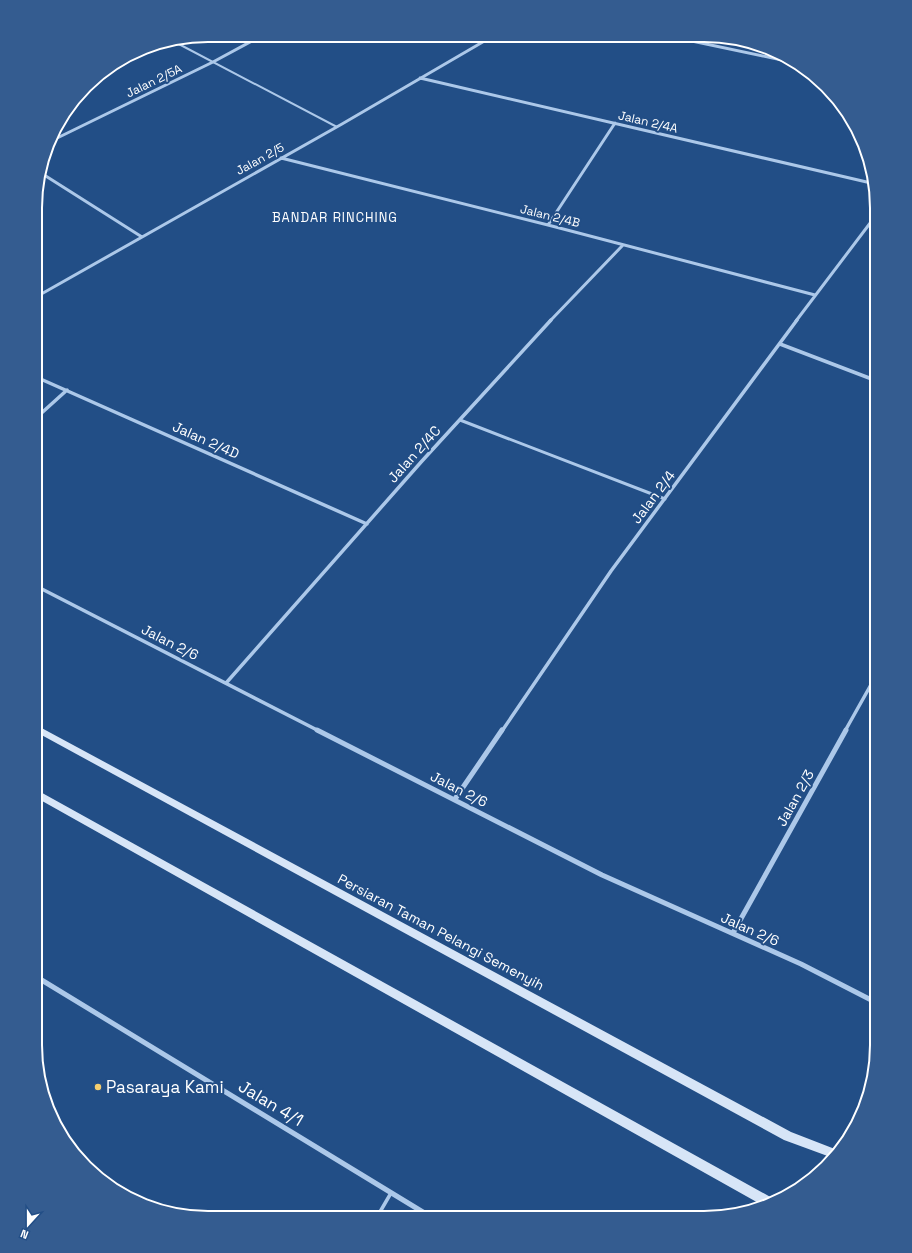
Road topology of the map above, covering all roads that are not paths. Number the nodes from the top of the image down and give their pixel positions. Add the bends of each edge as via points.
1 (250, 42) edge
2 (483, 42) edge
3 (696, 42) edge
4 (179, 44) edge
5 (779, 59) edge
6 (212, 62) junction
7 (420, 78) junction
8 (615, 123) junction
9 (337, 127) junction
10 (57, 138) edge
11 (281, 158) junction
12 (45, 175) edge
13 (868, 182) edge
14 (870, 223) edge
15 (548, 225) junction
16 (142, 237) junction
17 (623, 245) junction
18 (42, 294) edge
19 (815, 295) junction
20 (780, 344) junction
21 (870, 378) edge
22 (42, 380) edge
23 (67, 390) junction
24 (42, 413) edge
25 (460, 420) junction
26 (666, 498) junction
27 (367, 524) junction
28 (42, 589) edge
29 (227, 682) junction
30 (870, 687) edge
31 (42, 731) edge
32 (42, 796) edge
33 (455, 800) junction
34 (733, 933) junction
35 (42, 980) edge
36 (870, 999) edge
37 (831, 1152) edge
38 (391, 1193) junction
39 (764, 1200) edge
40 (380, 1211) edge
41 (421, 1211) edge

1 - 6 street, Jalan 2/5A
2 - 7 street, Jalan 2/5
3 - 5 street
4 - 6 lane
6 - 9 lane
6 - 10 street, Jalan 2/5A
7 - 8 street, Jalan 2/4A
7 - 9 street, Jalan 2/5
8 - 13 street, Jalan 2/4A
8 - 15 street
9 - 11 street, Jalan 2/5
11 - 15 street, Jalan 2/4B
11 - 16 street, Jalan 2/5
12 - 16 street
14 - 19 street, Jalan 2/4
15 - 17 street, Jalan 2/4B
16 - 18 street, Jalan 2/5
17 - 19 street, Jalan 2/4B
17 - 25 street, Jalan 2/4C
19 - 20 street, Jalan 2/4
20 - 21 street
20 - 26 street, Jalan 2/4
22 - 23 street, Jalan 2/4D
23 - 24 street
23 - 27 street, Jalan 2/4D
25 - 26 lane
25 - 27 street, Jalan 2/4C
26 - 33 street, Jalan 2/4 via 611,571
27 - 29 street, Jalan 2/4C
28 - 29 street, Jalan 2/6
29 - 33 street, Jalan 2/6
30 - 34 street, Jalan 2/3
31 - 37 street, Persiaran Taman Pelangi Semenyih via 788,1136
32 - 39 street
33 - 34 street, Jalan 2/6 via 602,875
34 - 36 street, Jalan 2/6
35 - 38 street, Jalan 4/1
38 - 40 lane
38 - 41 street, Jalan 4/1

